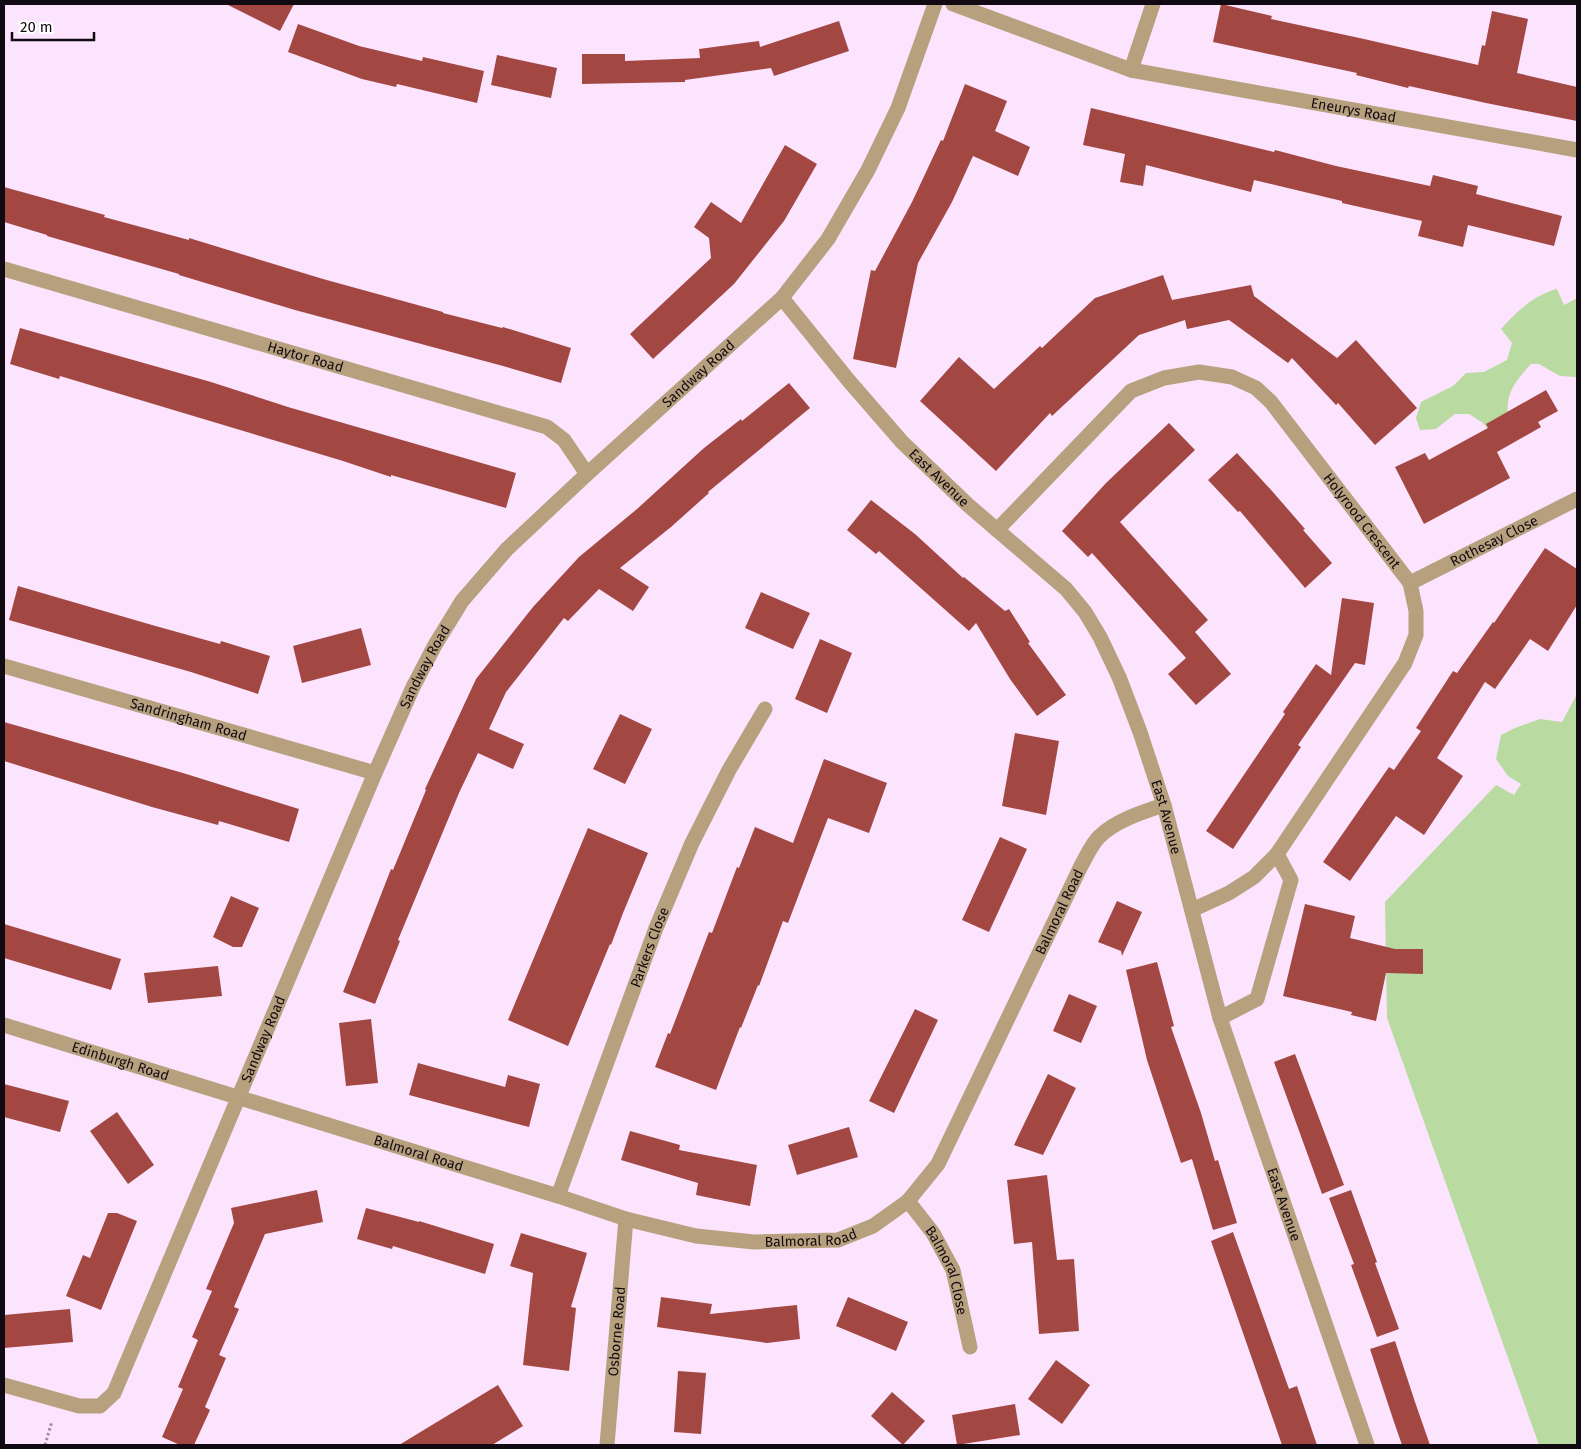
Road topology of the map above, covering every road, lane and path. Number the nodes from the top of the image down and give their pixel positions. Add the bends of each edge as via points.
1 (935, 4) edge
2 (953, 4) edge
3 (1153, 4) edge
4 (1131, 70) junction
5 (1577, 150) edge
6 (4, 269) edge
7 (782, 298) junction
8 (587, 474) junction
9 (1577, 498) edge
10 (997, 530) junction
11 (1410, 583) junction
12 (4, 666) edge
13 (765, 709) dead end
14 (375, 773) junction
15 (1164, 805) junction
16 (1277, 854) junction
17 (1192, 910) junction
18 (1220, 1018) junction
19 (4, 1025) edge
20 (237, 1098) junction
21 (558, 1196) junction
22 (908, 1201) junction
23 (626, 1219) junction
24 (970, 1347) dead end
25 (4, 1385) edge
26 (57, 1401) junction
27 (45, 1445) edge
28 (607, 1445) edge
29 (1366, 1445) edge

1 - 7 street, Sandway Road via 898,108 868,170 828,239
2 - 4 street, Eneurys Road
3 - 4 street
4 - 5 street, Eneurys Road
6 - 8 street, Haytor Road via 547,427 564,440
7 - 8 street, Sandway Road
7 - 10 street, East Avenue via 902,442
8 - 14 street, Sandway Road via 507,549 462,601 413,687
9 - 11 street, Rothesay Close
10 - 11 street, Holyrood Crescent via 1130,391 1164,378 1199,372 1232,377 1256,388 1271,402
10 - 15 street, East Avenue via 1066,589 1100,637 1140,732
11 - 16 street, Holyrood Crescent via 1416,611 1416,635 1405,663
12 - 14 street, Sandringham Road
13 - 21 street, Parkers Close via 692,843 656,928
14 - 20 street, Sandway Road
15 - 17 street, East Avenue
15 - 22 street, Balmoral Road via 1118,823 1099,836 1081,866 938,1164
16 - 17 street, Holyrood Crescent via 1254,877
16 - 18 street via 1292,880 1257,999
17 - 18 street, East Avenue
18 - 29 street, East Avenue
19 - 20 street, Edinburgh Road
20 - 21 street, Balmoral Road
20 - 26 street, Sandway Road via 114,1393 100,1406
21 - 23 street, Balmoral Road
22 - 23 street, Balmoral Road via 873,1226 838,1240 754,1242 706,1238
22 - 24 street, Balmoral Close via 933,1233 953,1270
23 - 28 street, Osborne Road
25 - 26 street, Sandway Road
26 - 27 path

